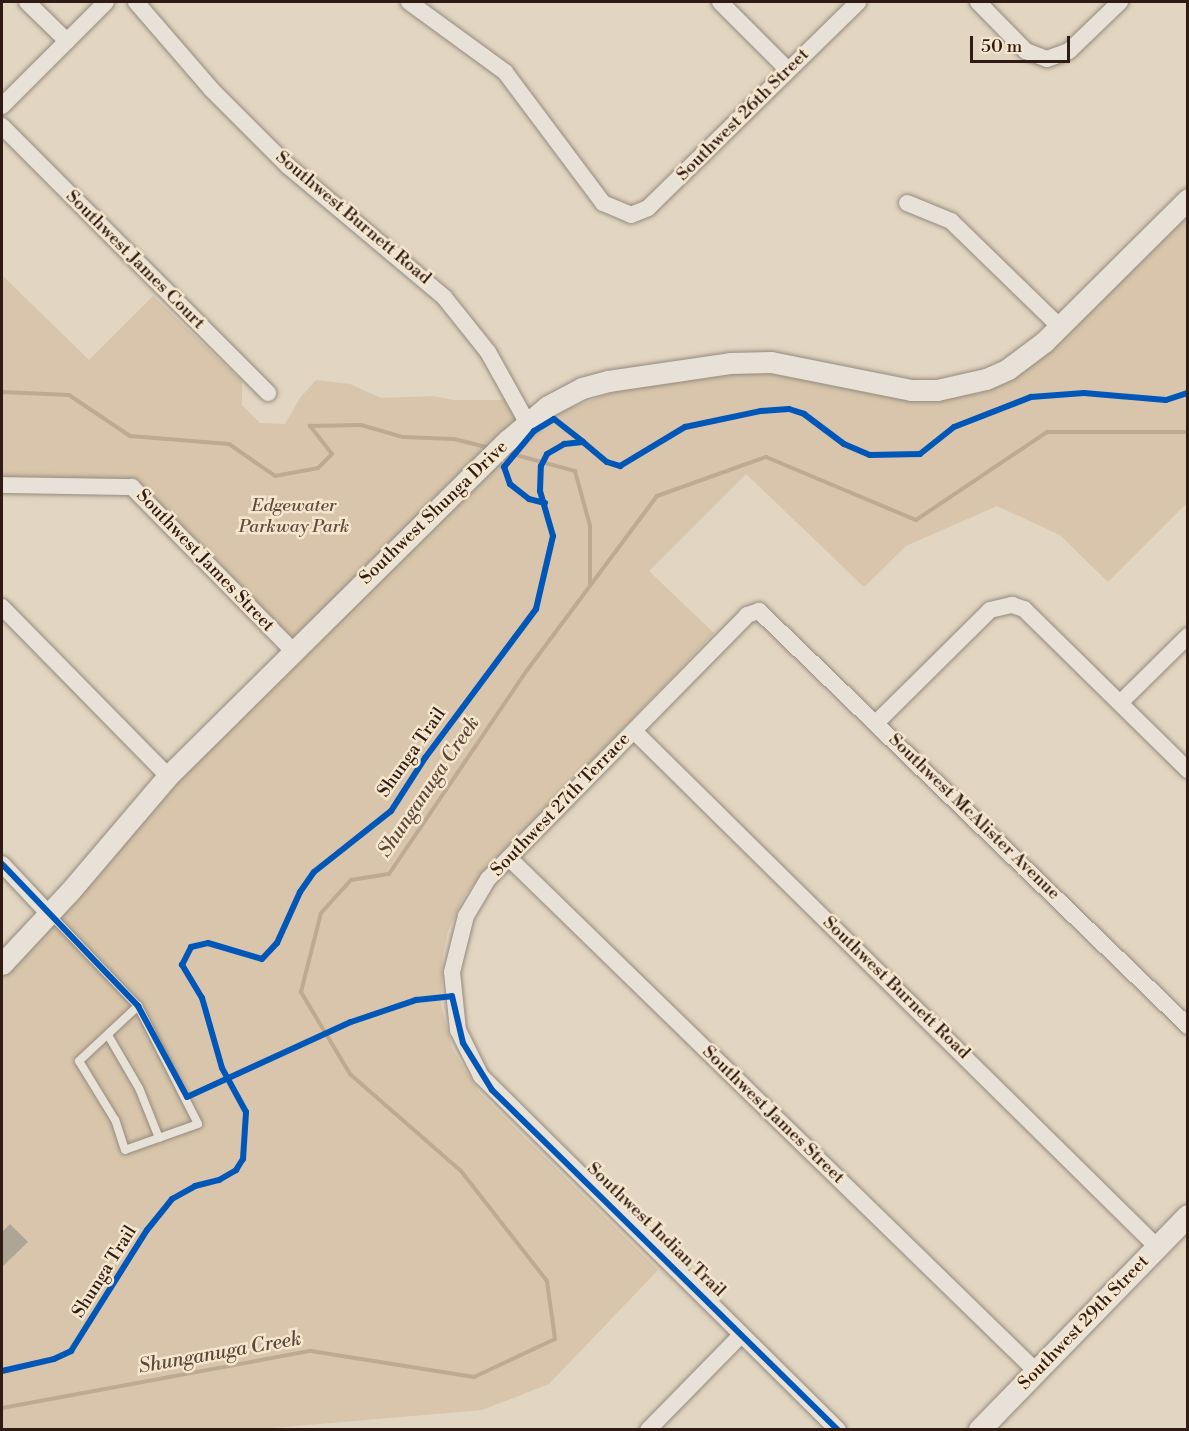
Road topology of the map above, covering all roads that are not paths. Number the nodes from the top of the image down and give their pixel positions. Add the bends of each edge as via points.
1 (27, 2) edge
2 (106, 2) edge
3 (136, 2) edge
4 (409, 2) edge
5 (720, 2) edge
6 (858, 2) edge
7 (978, 2) edge
8 (1120, 2) edge
9 (67, 40) junction
10 (788, 70) junction
11 (2, 106) edge
12 (2, 126) edge
13 (1188, 199) edge
14 (907, 203) dead end
15 (1060, 327) junction
16 (268, 393) dead end
17 (527, 422) junction
18 (2, 485) edge
19 (2, 607) edge
20 (759, 611) joint
21 (1188, 636) edge
22 (293, 651) junction
23 (1120, 702) junction
24 (877, 722) junction
25 (634, 731) junction
26 (1188, 770) edge
27 (168, 776) junction
28 (509, 858) junction
29 (2, 864) edge
30 (50, 914) junction
31 (2, 964) edge
32 (138, 1006) junction
33 (1188, 1026) edge
34 (108, 1035) junction
35 (463, 1043) joint
36 (159, 1138) junction
37 (1188, 1216) edge
38 (1157, 1247) junction
39 (741, 1335) junction
40 (1036, 1371) junction
41 (648, 1430) edge
42 (838, 1430) edge
43 (980, 1430) edge

1 - 9 street
2 - 9 street
3 - 17 street, Southwest Burnett Road via 212,90 288,166 450,303 488,352
4 - 10 street, Southwest 26th Street via 505,72 603,203 621,214 648,208
5 - 10 street
6 - 10 street, Southwest 26th Street
7 - 8 street via 1026,51 1047,59 1069,51
9 - 11 street
12 - 16 street, Southwest James Court
13 - 15 street, Southwest Shunga Drive
14 - 15 street via 951,221
15 - 17 street, Southwest Shunga Drive via 1008,369 962,386 911,390 771,362 730,363 648,373 582,388
17 - 22 street, Southwest Shunga Drive
18 - 22 street, Southwest James Street via 132,487
19 - 27 street
20 - 24 street, Southwest McAlister Avenue
20 - 25 street, Southwest 27th Terrace via 747,615
21 - 23 street
22 - 27 street, Southwest Shunga Drive
23 - 24 street via 1024,609 1012,605 990,610
23 - 26 street
24 - 33 street, Southwest McAlister Avenue
25 - 28 street, Southwest 27th Terrace
25 - 38 street, Southwest Burnett Road
27 - 30 street, Southwest Shunga Drive
28 - 35 street, Southwest 27th Terrace via 480,891 456,943 452,996
28 - 40 street, Southwest James Street
29 - 30 street
30 - 31 street, Southwest Shunga Drive
30 - 32 lane
32 - 34 lane
32 - 36 lane via 198,1124
34 - 36 lane via 139,1088
34 - 36 lane via 79,1061 115,1120 125,1150
35 - 39 street, Southwest Indian Trail via 492,1090
37 - 38 main road, Southwest 29th Street
38 - 40 main road, Southwest 29th Street
39 - 41 street
39 - 42 street, Southwest Indian Trail
40 - 43 main road, Southwest 29th Street

